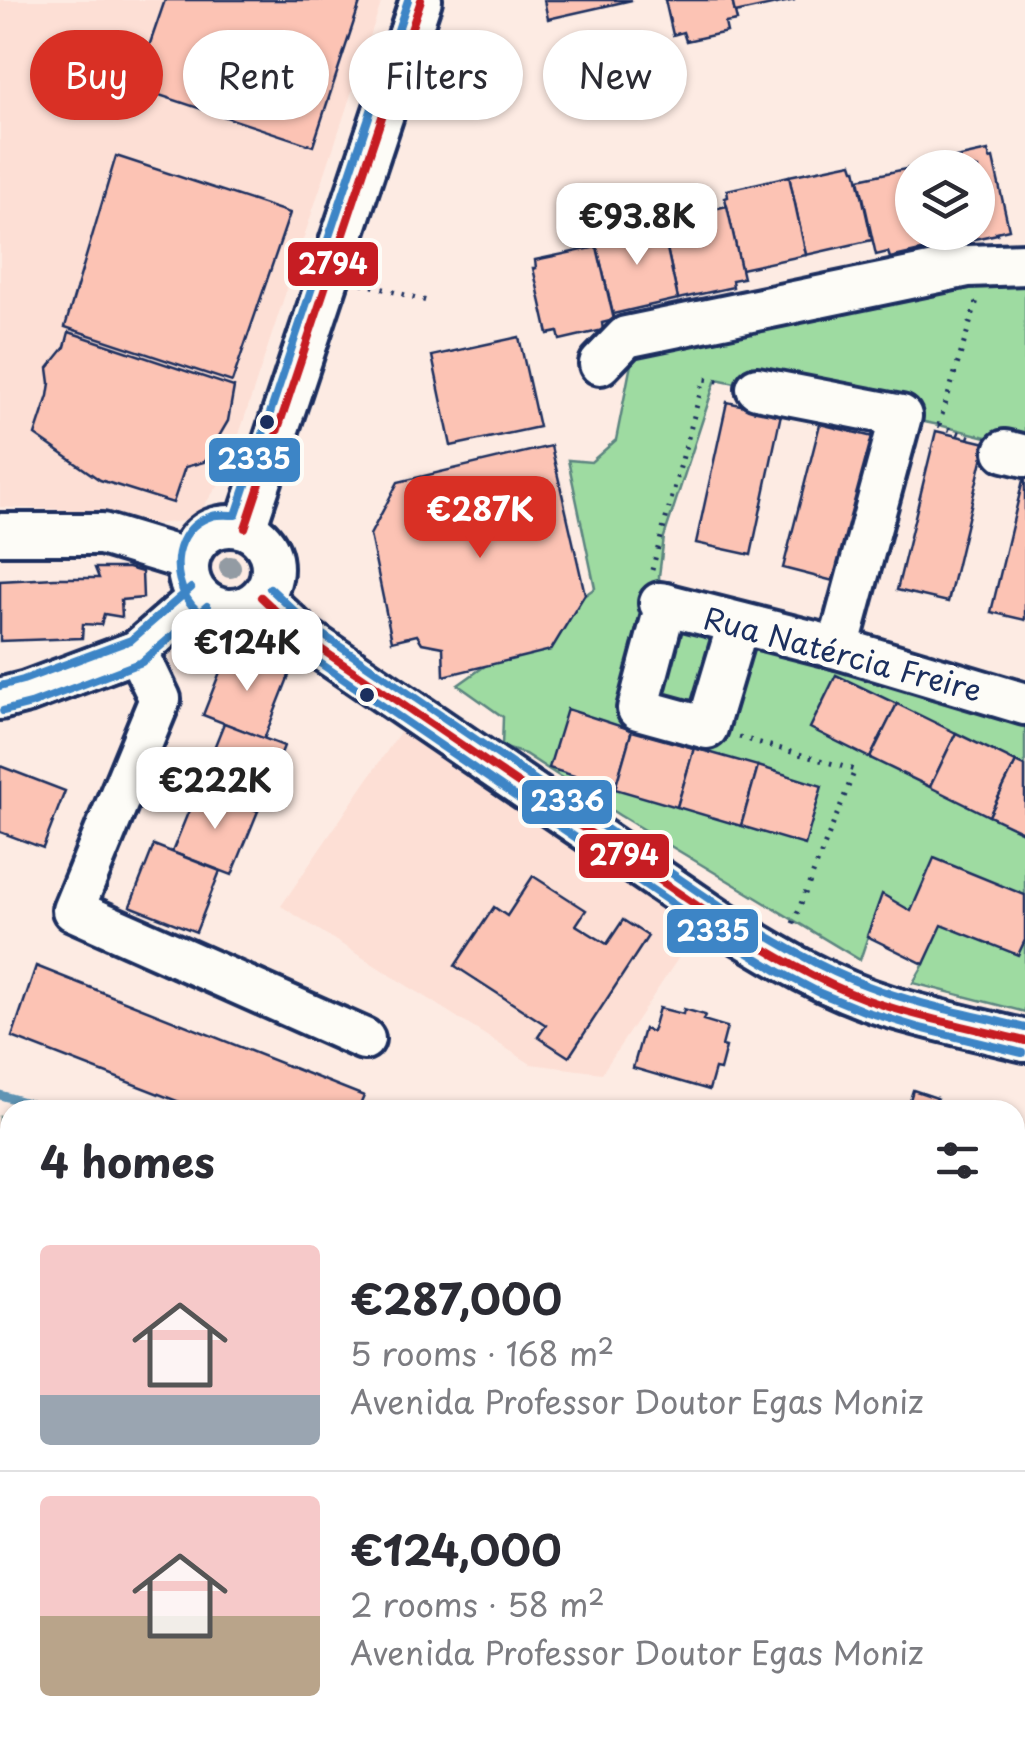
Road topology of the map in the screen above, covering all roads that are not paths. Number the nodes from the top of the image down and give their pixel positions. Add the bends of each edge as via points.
1 (421, 0) edge
2 (1006, 265) edge
3 (600, 364) dead end
4 (757, 388) dead end
5 (246, 528) junction
6 (0, 534) edge
7 (194, 578) junction
8 (261, 597) junction
9 (738, 624) junction
10 (838, 648) junction
11 (137, 651) junction
12 (0, 699) edge
13 (1025, 704) edge
14 (364, 1038) dead end
15 (1025, 1041) edge

1 - 5 street
2 - 3 street via 968,266 626,337
4 - 10 street via 901,416
5 - 7 street via 210,530 193,548
5 - 8 street via 272,559
6 - 7 street via 102,534
7 - 8 street via 210,605 223,610
7 - 11 street
8 - 15 street via 302,636 779,958 888,1006
9 - 9 street, Rua Natércia Freire via 663,603 638,710 707,728
9 - 10 street, Rua Natércia Freire
10 - 13 street, Rua Natércia Freire
11 - 12 street
11 - 14 street via 160,699 74,910

